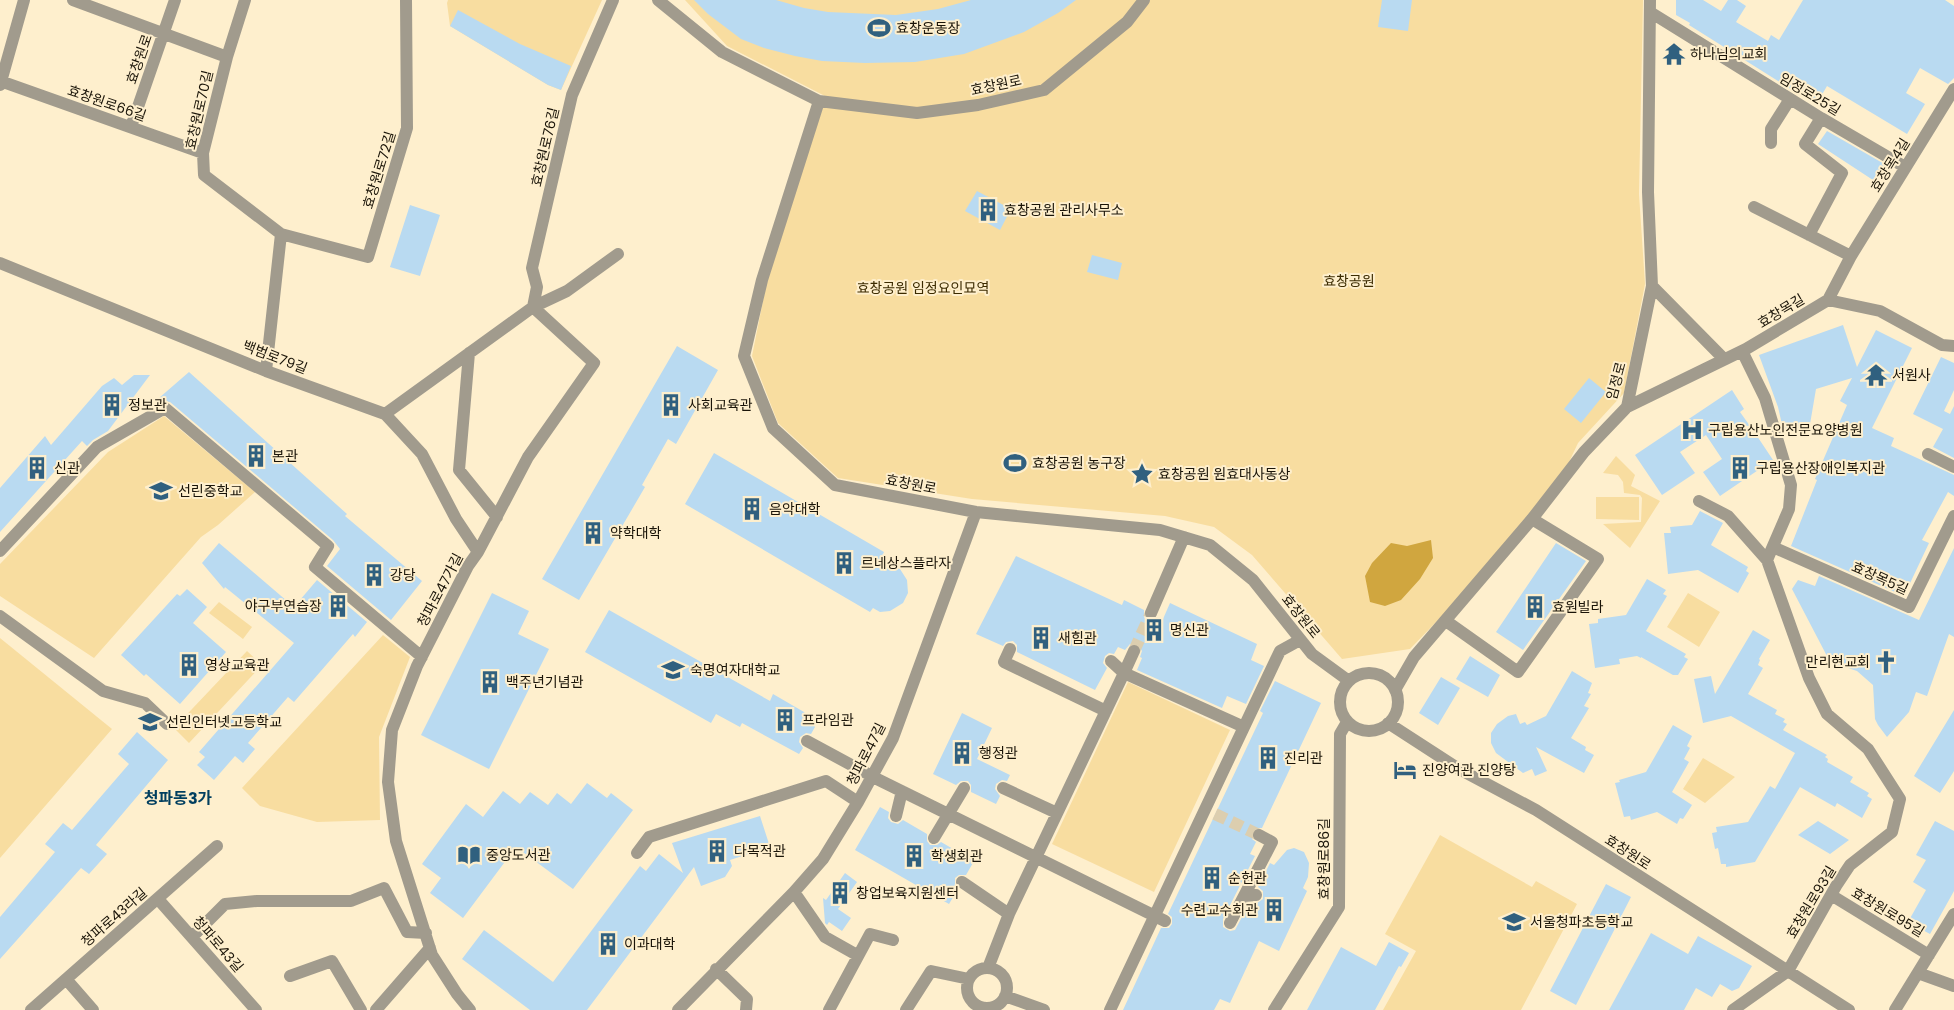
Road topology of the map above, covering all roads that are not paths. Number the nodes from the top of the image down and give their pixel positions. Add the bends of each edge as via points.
1 (24, 0) edge
2 (72, 0) edge
3 (175, 0) edge
4 (245, 0) edge
5 (406, 0) edge
6 (613, 0) edge
7 (658, 0) edge
8 (1144, 0) edge
9 (1650, 6) edge
10 (164, 33) junction
11 (227, 57) junction
12 (0, 83) edge
13 (1954, 89) edge
14 (1790, 99) junction
15 (819, 101) junction
16 (1821, 118) junction
17 (131, 127) junction
18 (1771, 143) dead end
19 (203, 153) junction
20 (1905, 167) junction
21 (1754, 207) dead end
22 (281, 234) junction
23 (1809, 235) junction
24 (618, 254) dead end
25 (1851, 256) junction
26 (0, 263) edge
27 (1652, 286) junction
28 (1828, 300) junction
29 (533, 307) junction
30 (1954, 346) edge
31 (1742, 350) junction
32 (470, 353) junction
33 (1724, 359) junction
34 (266, 371) junction
35 (1627, 407) junction
36 (385, 414) junction
37 (1928, 454) dead end
38 (1954, 467) edge
39 (1699, 501) dead end
40 (976, 512) junction
41 (1954, 516) edge
42 (497, 517) junction
43 (1532, 519) junction
44 (1950, 535) edge
45 (1184, 538) junction
46 (1773, 547) junction
47 (0, 551) edge
48 (478, 552) junction
49 (1767, 560) junction
50 (1150, 613) tunnel mouth
51 (0, 616) edge
52 (1446, 621) junction
53 (1300, 640) junction
54 (1010, 649) dead end
55 (1134, 651) tunnel mouth
56 (422, 657) junction
57 (1111, 661) dead end
58 (1124, 673) junction
59 (1349, 681) junction
60 (1395, 690) junction
61 (1106, 711) junction
62 (1347, 722) junction
63 (1388, 723) junction
64 (167, 724) dead end
65 (1244, 727) junction
66 (807, 741) dead end
67 (964, 788) dead end
68 (1003, 788) dead end
69 (902, 791) junction
70 (858, 802) junction
71 (1058, 813) junction
72 (949, 815) junction
73 (896, 816) dead end
74 (1259, 835) tunnel mouth
75 (934, 838) dead end
76 (217, 846) dead end
77 (636, 853) dead end
78 (1036, 858) junction
79 (962, 882) dead end
80 (794, 892) junction
81 (1830, 895) junction
82 (158, 899) junction
83 (1009, 914) junction
84 (1954, 914) edge
85 (1159, 919) junction
86 (1230, 923) dead end
87 (426, 933) junction
88 (192, 937) junction
89 (893, 940) dead end
90 (430, 948) junction
91 (857, 955) junction
92 (1929, 955) junction
93 (988, 968) junction
94 (716, 969) junction
95 (1788, 971) junction
96 (1918, 973) junction
97 (290, 976) dead end
98 (66, 979) junction
99 (969, 979) junction
100 (1954, 986) edge
101 (1005, 996) junction
102 (911, 1008) edge
103 (32, 1010) edge
104 (93, 1010) edge
105 (256, 1010) edge
106 (361, 1010) edge
107 (376, 1010) edge
108 (470, 1010) edge
109 (678, 1010) edge
110 (746, 1010) edge
111 (829, 1010) edge
112 (1044, 1010) edge
113 (1110, 1010) edge
114 (1274, 1010) edge
115 (1735, 1010) edge
116 (1849, 1010) edge
117 (1895, 1010) edge

1 - 12 street, 효창원로66길
2 - 10 street
3 - 10 street, 효창원로
4 - 11 street, 효창원로70길
5 - 22 street, 효창원로72길 via 407,128 368,257
6 - 29 street, 효창원로76길 via 572,95 532,268 537,288
7 - 15 street, 효창원로 via 722,52
8 - 15 street, 효창원로 via 1127,22 1044,90 978,105 917,113
9 - 14 street, 임정로25길
9 - 27 street, 임정로 via 1648,192
10 - 11 street
10 - 17 street, 효창원로
11 - 19 street, 효창원로70길
12 - 17 street, 효창원로66길
13 - 20 street, 효창목4길
14 - 16 street, 임정로25길
14 - 18 street via 1771,129
15 - 40 street, 효창원로 via 762,280 744,356 773,428 835,485
16 - 20 street, 임정로25길
16 - 23 street via 1804,144 1842,173
17 - 19 street, 효창원로66길
19 - 22 street, 효창원로70길 via 204,175
20 - 25 street, 효창목4길
21 - 23 street
22 - 34 street
23 - 25 street
24 - 29 street via 567,291
25 - 28 street, 효창목4길
26 - 34 street, 백범로79길
27 - 33 street
27 - 35 street, 임정로
28 - 30 street via 1880,311 1942,344
28 - 31 street, 효창목길
29 - 32 street
29 - 42 street, 청파로47가길 via 594,363 528,457
31 - 33 street, 효창목길
31 - 46 street via 1765,398 1791,485 1789,509
32 - 36 street
32 - 42 street via 459,470
33 - 35 street, 효창목길
34 - 36 street, 백범로79길
35 - 43 street, 임정로 via 1584,452
36 - 48 street, 백범로79길 via 422,454 456,519
37 - 38 street
39 - 49 street via 1728,516
40 - 45 street, 효창원로 via 1160,530
40 - 70 street, 청파로47길 via 893,738
41 - 44 street, 효창목5길
42 - 48 street, 청파로47가길
43 - 52 street, 임정로
43 - 52 street via 1598,559 1518,672
44 - 46 street, 효창목5길 via 1909,607
45 - 50 street
45 - 53 street, 효창원로 via 1210,546 1253,580
46 - 49 street
47 - 56 street via 97,447 165,408 328,546 315,567
48 - 56 street, 청파로47가길
49 - 81 street, 효창원로93길 via 1809,678 1827,714 1868,749 1900,799 1892,832 1850,865
51 - 64 street via 104,691 145,703
52 - 60 street, 임정로 via 1414,657
53 - 59 street, 효창원로 via 1312,654
53 - 65 street via 1280,652
54 - 61 street via 1004,662
55 - 58 street
56 - 87 street, 청파로47가길 via 392,730 388,782 396,841
57 - 58 street
58 - 61 street
58 - 65 street
59 - 60 street via 1365,673 1374,674 1383,677
59 - 62 street via 1340,706
60 - 63 street via 1397,708
61 - 71 street
62 - 63 street via 1372,731
62 - 114 street, 효창원로86길 via 1340,734 1339,907
63 - 95 street, 효창원로 via 1459,769 1536,810
65 - 85 street via 1210,812
66 - 69 street
67 - 72 street
68 - 71 street
69 - 72 street
69 - 73 street
70 - 77 street via 826,780 649,836
70 - 80 street, 청파로47길 via 823,859
71 - 78 street
72 - 75 street
72 - 78 street
74 - 86 street via 1272,842 1250,896
76 - 82 street, 청파로43라길
78 - 83 street
78 - 85 street
79 - 83 street
80 - 91 street via 825,937
80 - 94 street, 청파로47길
81 - 92 street, 효창원로95길
81 - 95 street, 효창원로93길
82 - 88 street, 청파로43길
82 - 98 street, 청파로43라길
83 - 93 street
84 - 92 street, 효창원로95길
85 - 113 street
87 - 88 street via 407,932 384,888 351,901 225,904
87 - 90 street, 청파로47가길
88 - 105 street, 청파로43길
89 - 91 street via 870,934
90 - 107 street
90 - 108 street, 청파로47가길
91 - 111 street
92 - 96 street, 효창원로95길
93 - 99 street via 977,971
93 - 101 street via 998,971 1005,980
94 - 109 street, 청파로47길
94 - 110 street via 746,999
95 - 115 street
95 - 116 street, 효창원로
96 - 100 street
96 - 117 street, 효창원로95길
97 - 106 street via 332,961
98 - 103 street, 청파로43라길
98 - 104 street
99 - 101 street via 970,998 979,1006 997,1005
99 - 102 street via 931,971
101 - 112 street

